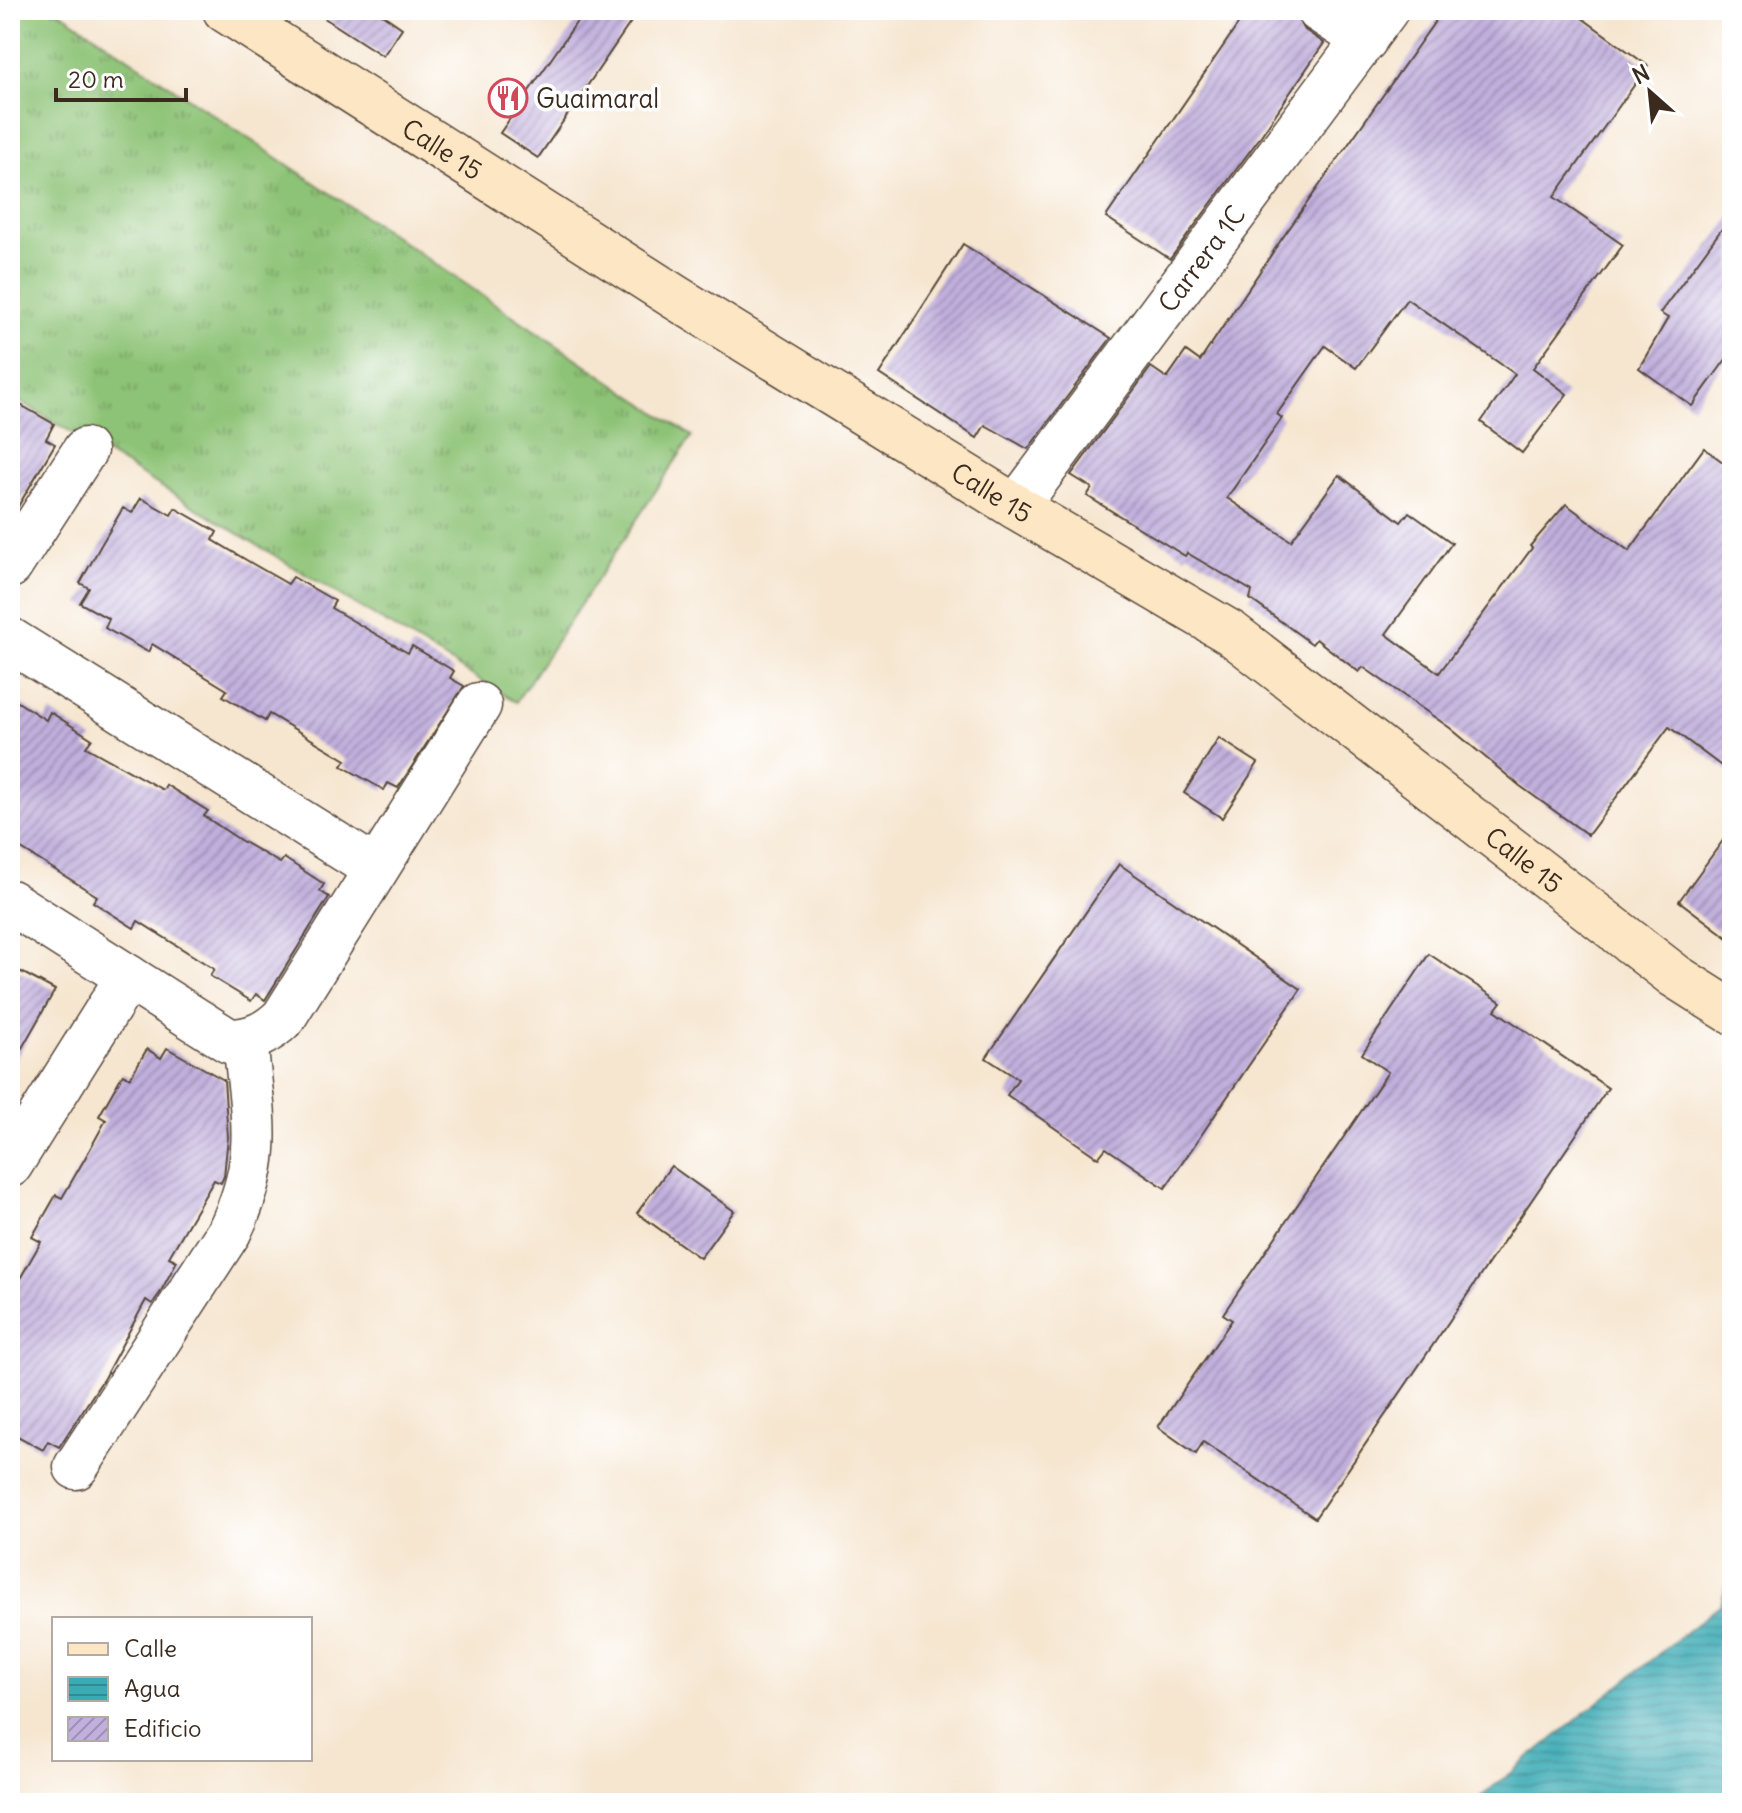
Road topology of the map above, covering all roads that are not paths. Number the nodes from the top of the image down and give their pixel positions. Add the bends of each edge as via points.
1 (225, 10) edge
2 (1319, 10) edge
3 (1375, 25) edge
4 (85, 450) dead end
5 (1016, 507) junction
6 (10, 566) edge
7 (10, 640) edge
8 (479, 705) dead end
9 (376, 869) junction
10 (10, 902) edge
11 (128, 977) junction
12 (1732, 1012) edge
13 (245, 1041) junction
14 (10, 1165) edge
15 (76, 1467) dead end

1 - 5 street, Calle 15
2 - 3 street
3 - 5 street, Carrera 1C
4 - 6 street
5 - 12 street, Calle 15 via 1231,633 1675,976
7 - 9 street
8 - 9 street
9 - 13 street via 284,1017
10 - 11 street
11 - 13 street via 229,1041
11 - 14 street
13 - 15 street via 255,1129 242,1205

